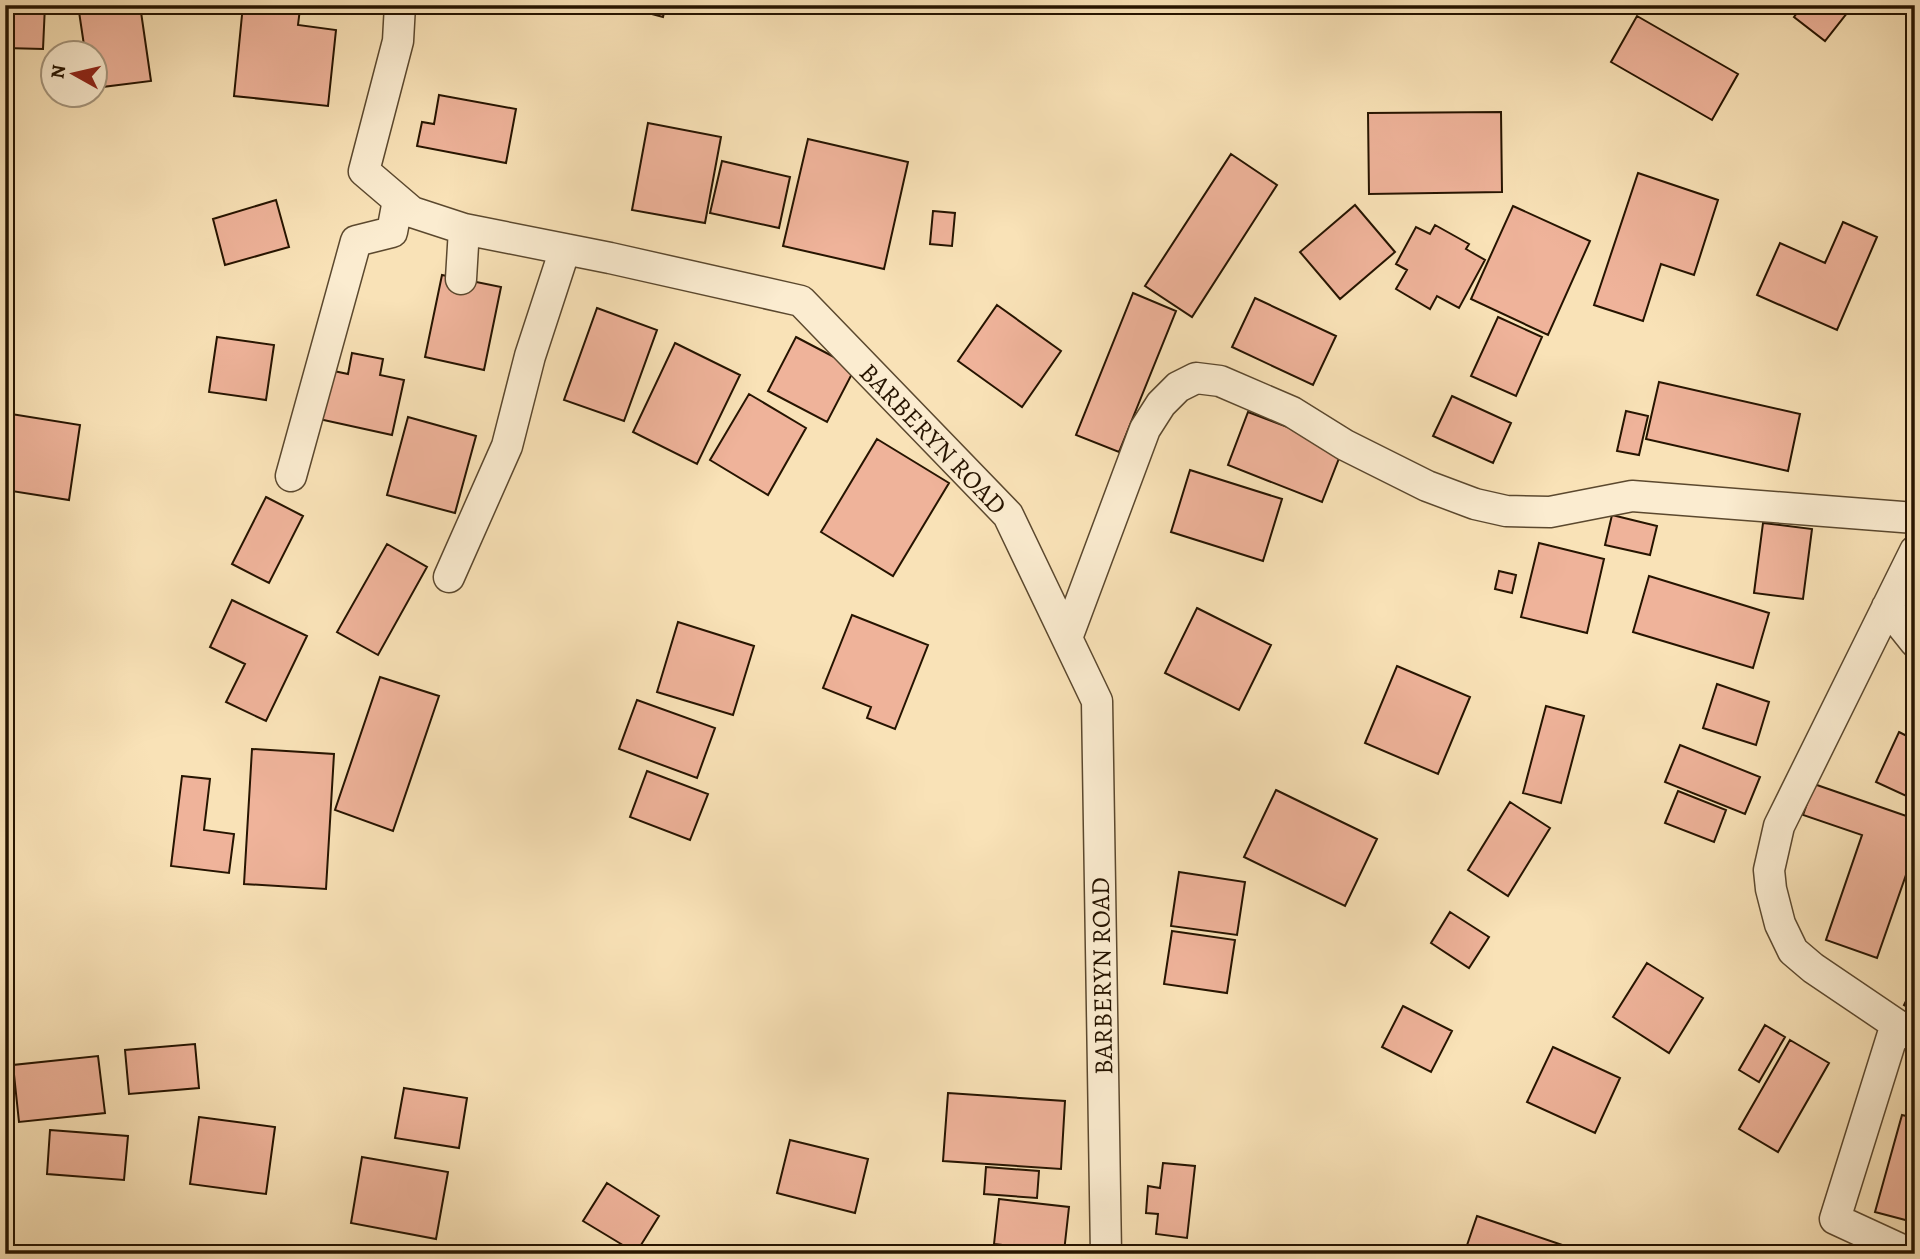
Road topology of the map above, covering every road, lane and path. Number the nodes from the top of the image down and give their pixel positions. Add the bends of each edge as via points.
1 (400, 5) edge
2 (398, 200) junction
3 (464, 229) junction
4 (565, 249) junction
5 (461, 279) dead end
6 (292, 476) dead end
7 (1915, 518) edge
8 (1915, 551) edge
9 (449, 577) dead end
10 (1887, 607) junction
11 (1067, 638) junction
12 (1915, 642) edge
13 (1905, 1031) edge
14 (1106, 1254) edge
15 (1911, 1254) edge

1 - 2 street, BARBERYN ROAD via 398,41 364,171
2 - 3 street, BARBERYN ROAD via 412,212
2 - 6 street via 393,232 356,241
3 - 4 street, BARBERYN ROAD
3 - 5 street
4 - 9 street via 507,446
4 - 11 street, BARBERYN ROAD via 801,301 1008,515
7 - 11 street via 1632,496 1550,512 1506,511 1427,486 1292,412 1220,381 1196,379 1178,387 1145,429
8 - 10 street
10 - 12 street
10 - 13 street via 1779,825 1769,870 1780,924 1793,951
11 - 14 street, BARBERYN ROAD via 1097,701
13 - 15 street via 1835,1219

